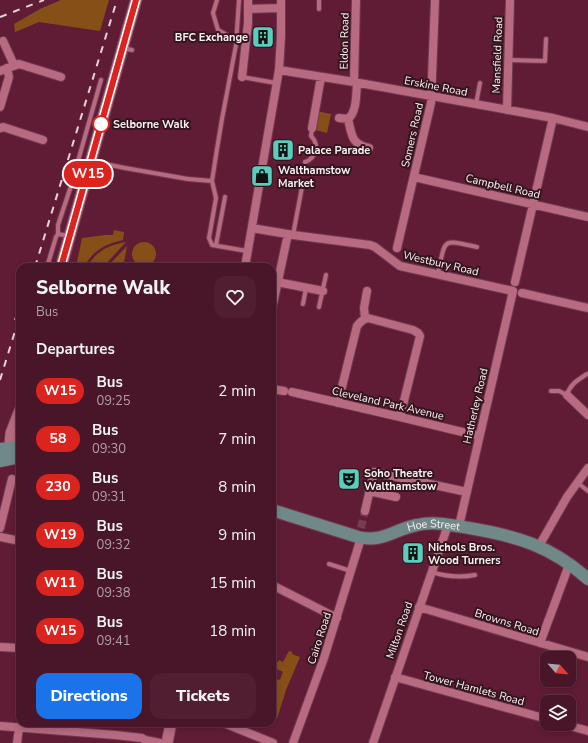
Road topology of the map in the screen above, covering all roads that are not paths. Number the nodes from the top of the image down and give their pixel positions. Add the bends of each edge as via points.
1 (136, 0) edge
2 (216, 0) edge
3 (239, 0) edge
4 (248, 0) edge
5 (319, 0) edge
6 (356, 0) edge
7 (435, 0) edge
8 (510, 0) edge
9 (281, 4) edge
10 (248, 9) junction
11 (319, 9) dead end
12 (546, 39) dead end
13 (236, 40) junction
14 (3, 41) dead end
15 (508, 60) junction
16 (7, 68) edge
17 (282, 71) junction
18 (61, 77) dead end
19 (242, 77) joint
20 (321, 77) junction
21 (101, 80) dead end
22 (355, 82) junction
23 (276, 83) junction
24 (480, 83) dead end
25 (432, 96) junction
26 (476, 105) junction
27 (0, 107) edge
28 (100, 107) junction
29 (507, 110) junction
30 (339, 118) dead end
31 (553, 118) junction
32 (348, 119) junction
33 (588, 127) edge
34 (0, 128) edge
35 (311, 130) joint
36 (87, 132) junction
37 (99, 132) junction
38 (43, 140) dead end
39 (369, 148) dead end
40 (91, 161) junction
41 (305, 162) dead end
42 (76, 168) dead end
43 (414, 178) junction
44 (212, 181) junction
45 (302, 187) dead end
46 (70, 189) dead end
47 (225, 197) dead end
48 (532, 204) junction
49 (588, 217) edge
50 (252, 228) junction
51 (58, 234) junction
52 (290, 235) junction
53 (69, 236) junction
54 (216, 246) junction
55 (477, 247) dead end
56 (397, 248) dead end
57 (248, 251) junction
58 (48, 263) edge
59 (62, 263) edge
60 (246, 263) edge
61 (438, 273) junction
62 (326, 275) dead end
63 (277, 282) junction
64 (515, 282) dead end
65 (276, 287) edge
66 (306, 288) junction
67 (323, 291) junction
68 (367, 291) dead end
69 (513, 291) joint
70 (522, 293) dead end
71 (302, 304) dead end
72 (319, 307) dead end
73 (588, 308) edge
74 (365, 318) junction
75 (587, 374) dead end
76 (276, 390) edge
77 (550, 391) dead end
78 (567, 395) junction
79 (338, 403) junction
80 (588, 415) edge
81 (400, 417) junction
82 (16, 420) edge
83 (479, 436) junction
84 (16, 443) edge
85 (12, 453) edge
86 (588, 468) edge
87 (12, 479) dead end
88 (577, 482) junction
89 (369, 491) junction
90 (588, 491) edge
91 (467, 492) junction
92 (396, 497) dead end
93 (276, 511) edge
94 (365, 511) tunnel mouth
95 (454, 526) junction
96 (0, 528) edge
97 (360, 534) junction
98 (0, 537) edge
99 (16, 540) edge
100 (539, 546) junction
101 (329, 564) dead end
102 (569, 565) junction
103 (352, 571) junction
104 (431, 572) junction
105 (475, 576) dead end
106 (588, 579) edge
107 (276, 587) edge
108 (419, 607) junction
109 (337, 618) junction
110 (540, 643) junction
111 (0, 647) edge
112 (16, 648) edge
113 (588, 657) edge
114 (395, 677) junction
115 (540, 718) edge
116 (0, 726) edge
117 (170, 727) edge
118 (234, 727) edge
119 (19, 728) junction
120 (576, 728) edge
121 (588, 731) edge
122 (17, 743) edge
123 (160, 743) edge
124 (168, 743) edge
125 (274, 743) edge
126 (293, 743) edge
127 (373, 743) edge

1 - 28 street via 127,49
2 - 13 lane via 213,13 218,30
3 - 13 lane
4 - 10 street
5 - 11 lane
6 - 22 street, Eldon Road
7 - 25 street, Somers Road
8 - 15 street, Mansfield Road
9 - 10 street
9 - 17 street
10 - 19 street
12 - 15 lane via 545,61
13 - 44 lane, bridge
14 - 16 street
15 - 29 street, Mansfield Road
16 - 18 street via 19,64
16 - 27 street via 9,77
17 - 20 street, Erskine Road
17 - 23 street
19 - 23 lane
20 - 22 street, Erskine Road
20 - 35 street
21 - 28 lane
22 - 25 street, Erskine Road
22 - 32 street, Eldon Road via 354,109
23 - 50 street
24 - 26 lane
25 - 26 street, Erskine Road
25 - 43 street, Somers Road
26 - 29 street, Erskine Road
28 - 36 lane
28 - 37 street
29 - 31 street, Erskine Road
30 - 32 street
31 - 33 street, Erskine Road
31 - 48 street
32 - 39 street via 356,142
34 - 38 street
35 - 41 lane via 316,145 314,157
36 - 37 lane
36 - 42 lane
37 - 40 street
40 - 44 lane, bridge via 115,167
40 - 53 street
43 - 48 street, Campbell Road
43 - 56 street, Somers Road
44 - 54 lane via 216,198 209,238 212,245
45 - 52 lane
46 - 51 lane via 58,225
47 - 54 lane
48 - 49 street, Campbell Road
48 - 64 street
50 - 52 street, Westbury Road
50 - 57 street
51 - 53 lane
51 - 58 lane
52 - 61 street, Westbury Road via 370,245 400,266
52 - 63 street
53 - 59 street
54 - 57 lane
55 - 61 lane via 447,243
57 - 60 street
61 - 69 street, Westbury Road
62 - 67 lane
63 - 65 street
63 - 66 street
66 - 67 street
66 - 71 lane
67 - 72 lane
68 - 74 street
69 - 83 street, Hatherley Road
70 - 73 street
74 - 79 street via 357,326
74 - 81 street via 414,330 420,336
75 - 78 lane via 572,384
76 - 79 street, Cleveland Park Avenue
77 - 78 lane via 559,391
78 - 80 street
79 - 81 street, Cleveland Park Avenue
81 - 83 street, Cleveland Park Avenue
82 - 85 street via 11,433
83 - 91 street, Hatherley Road
84 - 85 street
86 - 88 street
87 - 96 street
88 - 90 lane
88 - 100 street
89 - 91 street via 374,472
89 - 92 street
89 - 94 street
91 - 95 street, Hatherley Road
93 - 97 main road, Hoe Street
95 - 97 main road, Hoe Street via 426,523 375,539
95 - 100 main road, Hoe Street via 502,534
95 - 104 street, Milton Road
97 - 103 street, Cairo Road
98 - 99 street
100 - 102 main road, Hoe Street
101 - 103 lane
102 - 106 main road, Hoe Street
102 - 110 street
103 - 109 street, Cairo Road
104 - 105 lane via 449,577
104 - 108 street, Milton Road
107 - 109 street
108 - 110 street, Browns Road
108 - 114 street, Milton Road
109 - 126 street, Cairo Road
110 - 113 street, Browns Road
111 - 112 street
114 - 115 street, Tower Hamlets Road
114 - 127 street, Milton Road
116 - 119 street
117 - 124 street
118 - 125 street
119 - 122 street
119 - 123 street via 115,734
120 - 121 street

